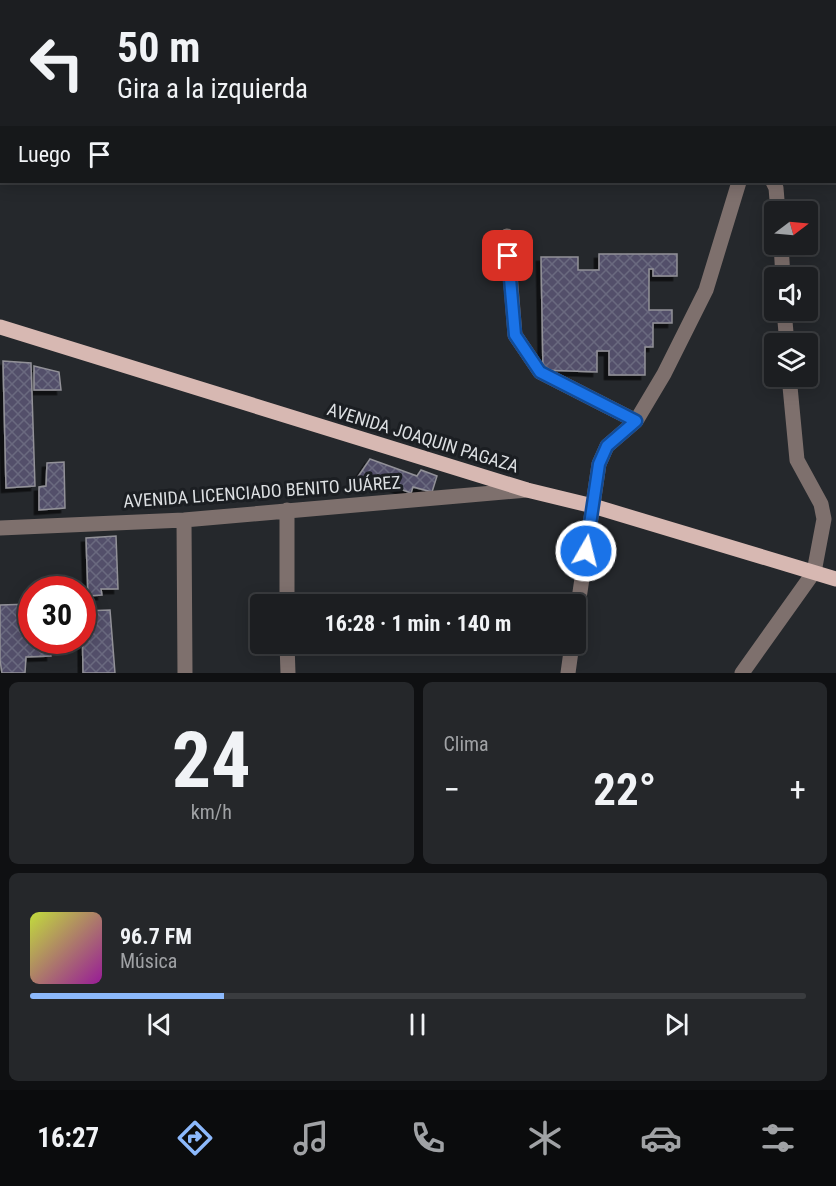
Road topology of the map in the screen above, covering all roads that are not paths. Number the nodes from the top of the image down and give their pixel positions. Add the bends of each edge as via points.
1 (739, 183) edge
2 (773, 183) edge
3 (776, 201) edge
4 (507, 236) dead end
5 (0, 327) edge
6 (790, 387) edge
7 (636, 421) junction
8 (527, 490) junction
9 (593, 507) junction
10 (287, 510) junction
11 (184, 520) junction
12 (0, 528) edge
13 (814, 572) junction
14 (836, 579) edge
15 (287, 594) edge
16 (580, 594) edge
17 (287, 654) edge
18 (571, 654) edge
19 (185, 673) edge
20 (288, 673) edge
21 (568, 673) edge
22 (742, 673) edge

1 - 7 street via 706,290 664,375
2 - 3 street
4 - 7 street via 515,335 540,372
5 - 8 main road, AVENIDA JOAQUIN PAGAZA
6 - 13 street via 797,460 821,504 824,519
7 - 9 street via 607,446 599,464
8 - 9 main road, AVENIDA JOAQUIN PAGAZA
8 - 10 street, AVENIDA LICENCIADO BENITO JUÁREZ
9 - 13 main road, AVENIDA JOAQUIN PAGAZA
9 - 16 street
10 - 11 street, AVENIDA LICENCIADO BENITO JUÁREZ
10 - 15 street
11 - 12 street, AVENIDA LICENCIADO BENITO JUÁREZ
11 - 19 street
13 - 14 main road, AVENIDA JOAQUIN PAGAZA
13 - 22 street
17 - 20 street
18 - 21 street

